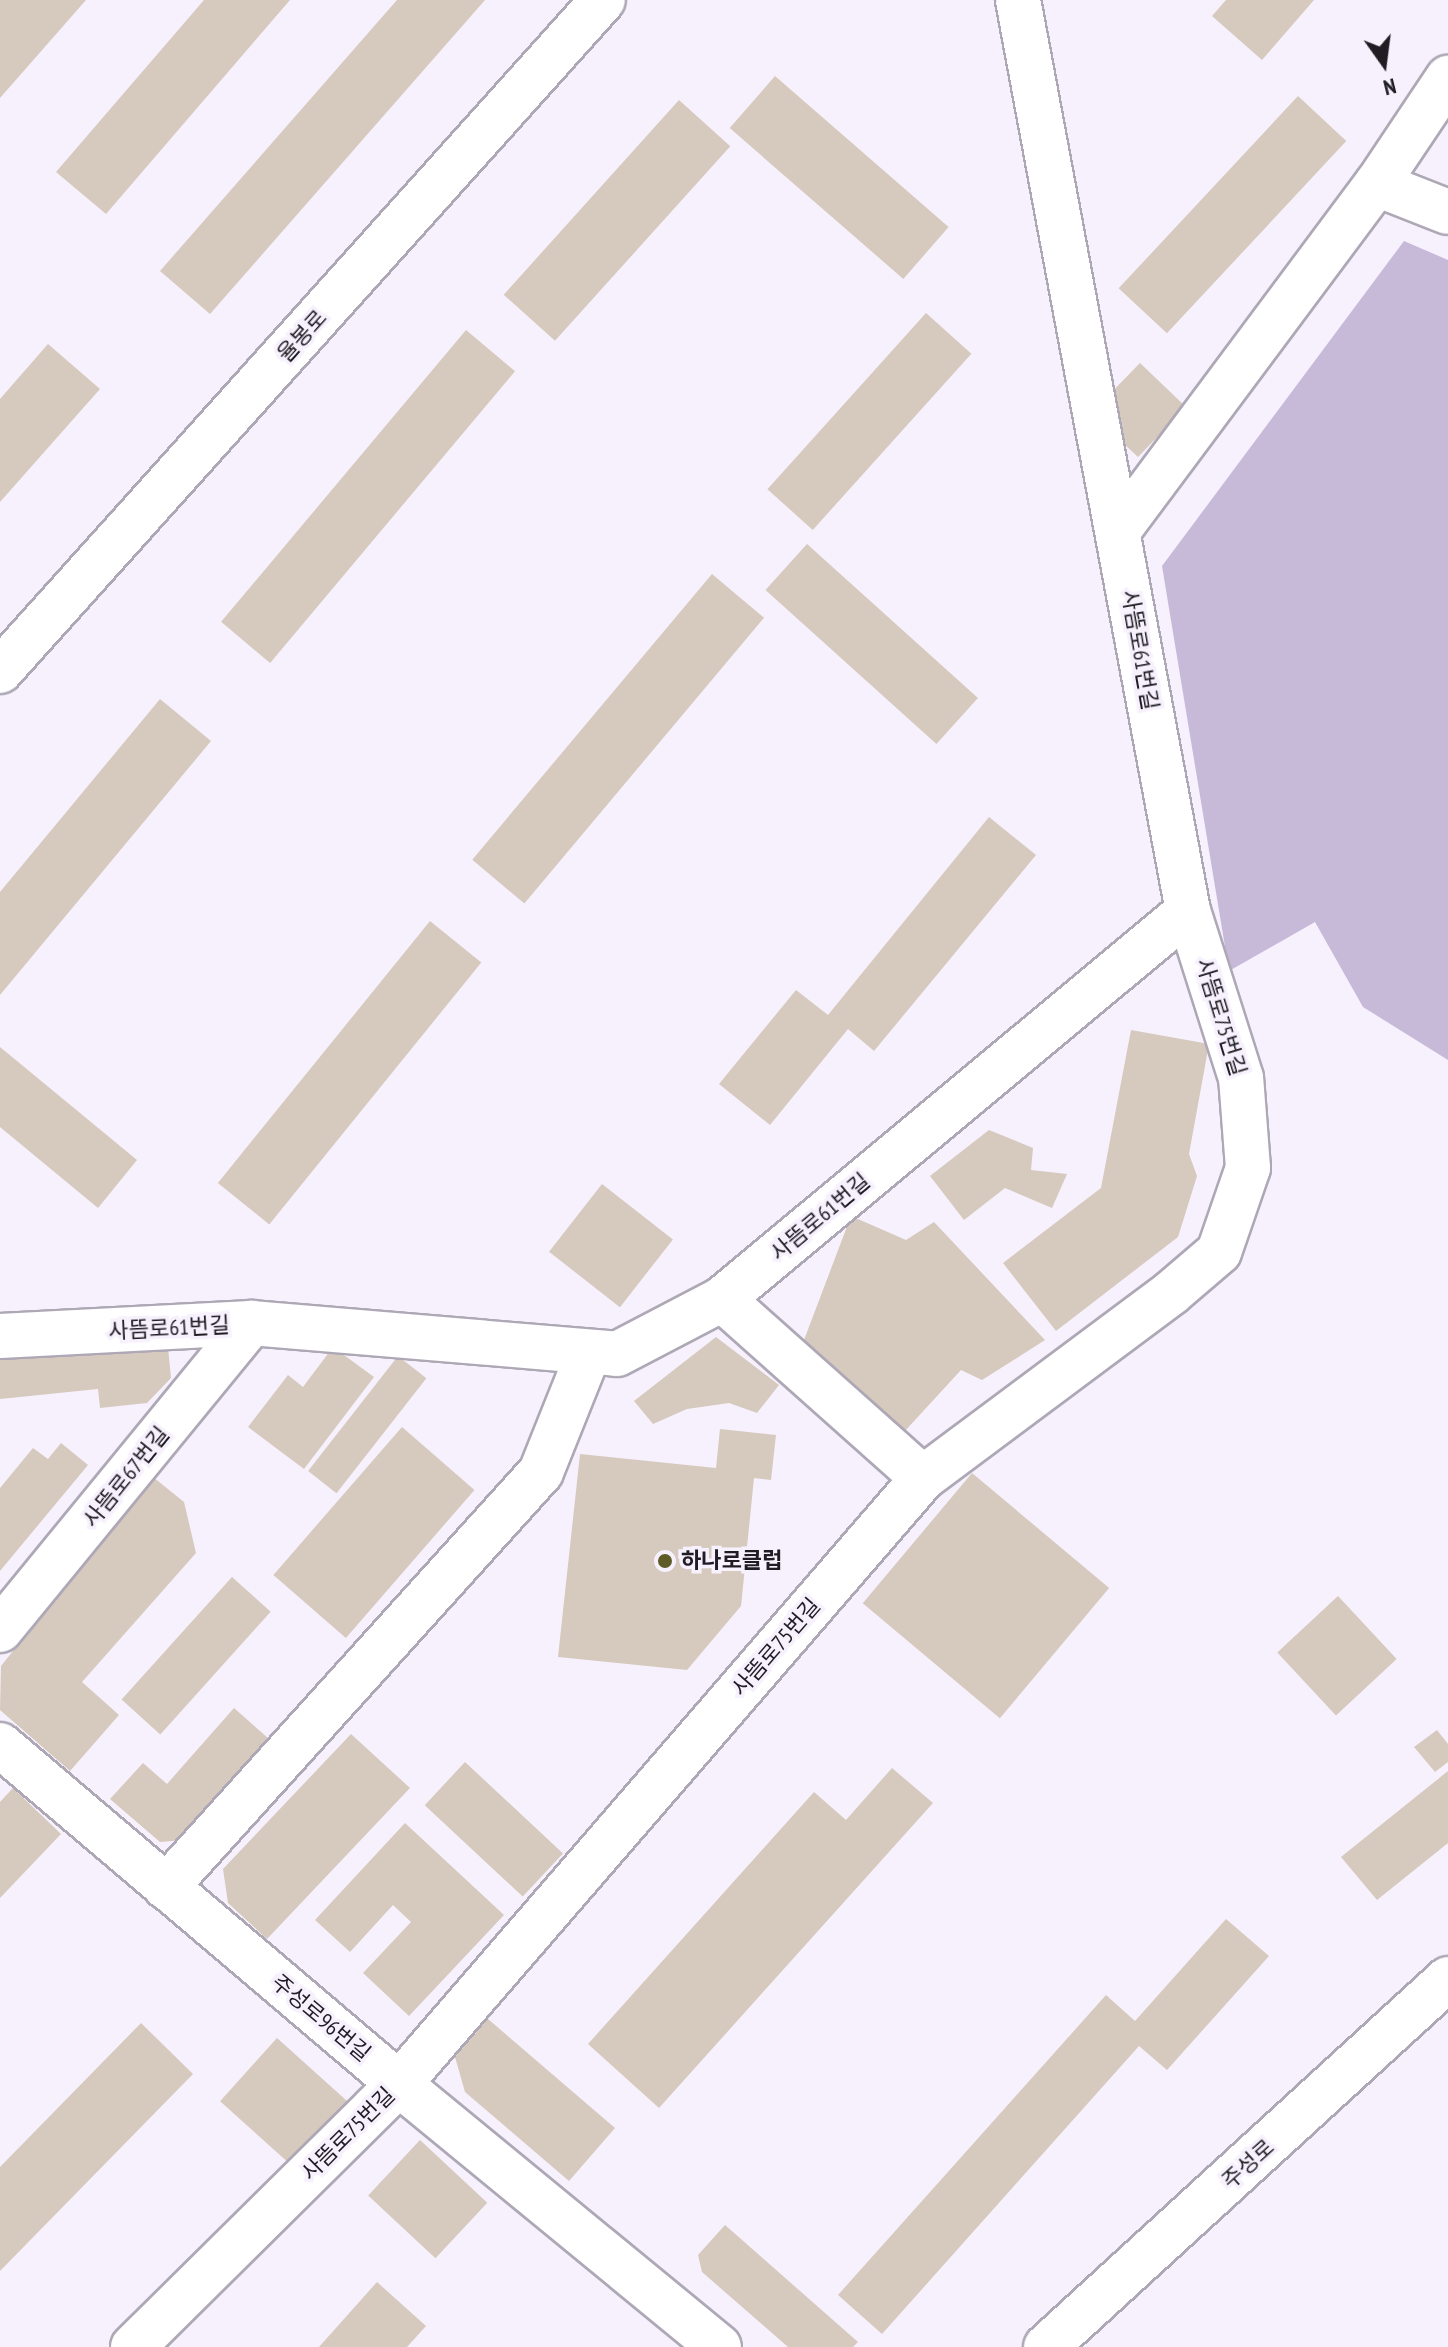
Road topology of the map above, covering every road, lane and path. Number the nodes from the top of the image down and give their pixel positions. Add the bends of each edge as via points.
1 (603, 0) edge
2 (1018, 0) edge
3 (1448, 78) edge
4 (1377, 184) junction
5 (1448, 212) edge
6 (1118, 531) junction
7 (0, 671) edge
8 (1188, 911) junction
9 (722, 1299) junction
10 (251, 1323) junction
11 (0, 1336) edge
12 (589, 1352) junction
13 (923, 1478) junction
14 (0, 1630) edge
15 (0, 1745) edge
16 (166, 1887) junction
17 (1448, 1979) edge
18 (399, 2084) junction
19 (133, 2347) edge
20 (719, 2347) edge
21 (1046, 2347) edge

1 - 7 street, 율봉로
2 - 6 street, 사뜸로61번길
3 - 4 street
4 - 5 street
4 - 6 street
6 - 8 street, 사뜸로61번길
8 - 9 street, 사뜸로61번길
8 - 13 street, 사뜸로75번길 via 1241,1078 1248,1168 1219,1252
9 - 12 street, 사뜸로61번길 via 617,1354
9 - 13 street
10 - 11 street, 사뜸로61번길
10 - 12 street, 사뜸로61번길
10 - 14 street, 사뜸로67번길
12 - 16 street via 541,1472
13 - 18 street, 사뜸로75번길
15 - 16 street, 주성로96번길
16 - 18 street, 주성로96번길
17 - 21 street, 주성로
18 - 19 street, 사뜸로75번길
18 - 20 street, 주성로96번길

